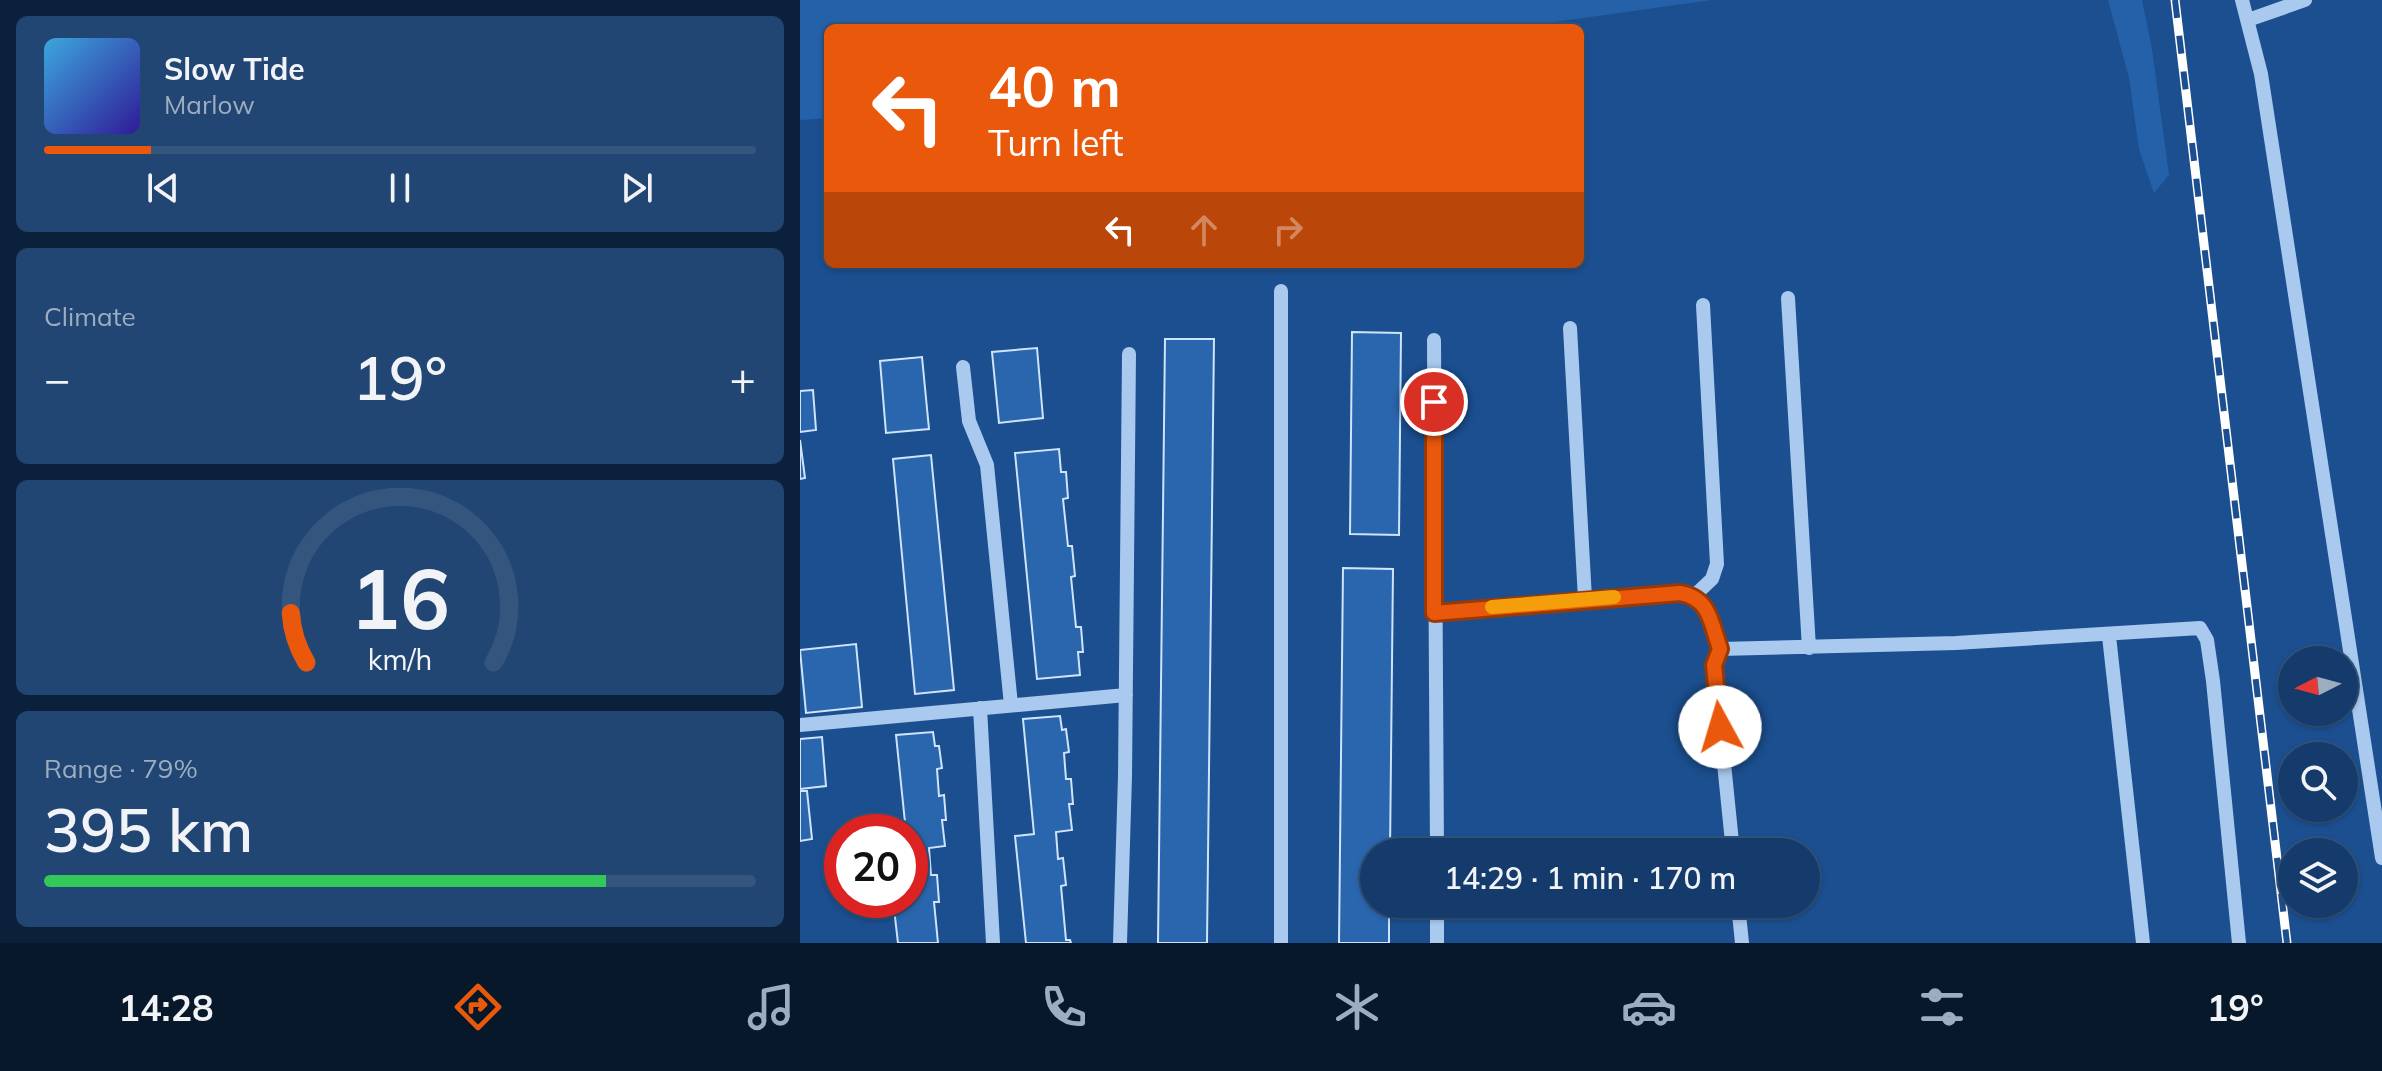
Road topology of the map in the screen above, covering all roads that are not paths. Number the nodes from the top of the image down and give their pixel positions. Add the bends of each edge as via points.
1 (2242, 0) edge
2 (2305, 0) edge
3 (2248, 20) junction
4 (1281, 291) dead end
5 (1788, 298) dead end
6 (1703, 305) dead end
7 (1570, 328) dead end
8 (1434, 340) dead end
9 (1129, 354) dead end
10 (963, 367) dead end
11 (1695, 595) junction
12 (1585, 599) junction
13 (1434, 613) junction
14 (2109, 636) junction
15 (1809, 648) junction
16 (1720, 649) junction
17 (1126, 695) junction
18 (1011, 705) junction
19 (980, 708) junction
20 (800, 725) edge
21 (1437, 838) edge
22 (1732, 838) edge
23 (2382, 858) edge
24 (1437, 918) edge
25 (1739, 918) edge
26 (993, 943) edge
27 (1120, 943) edge
28 (1281, 943) edge
29 (1437, 943) edge
30 (1742, 943) edge
31 (2143, 943) edge
32 (2239, 943) edge

1 - 3 street
2 - 3 street
3 - 23 street via 2261,74
4 - 28 street
5 - 15 street
6 - 11 street via 1717,564 1712,579
7 - 12 street
8 - 13 street
9 - 17 street
10 - 18 street via 969,421 987,465
11 - 12 street
11 - 16 street
12 - 13 street
13 - 21 street
14 - 15 street
14 - 31 street
14 - 32 street via 2200,628 2207,640
15 - 16 street
16 - 22 street via 1714,665
17 - 18 street
17 - 27 street
18 - 19 street
19 - 20 street
19 - 26 street
24 - 29 street
25 - 30 street

